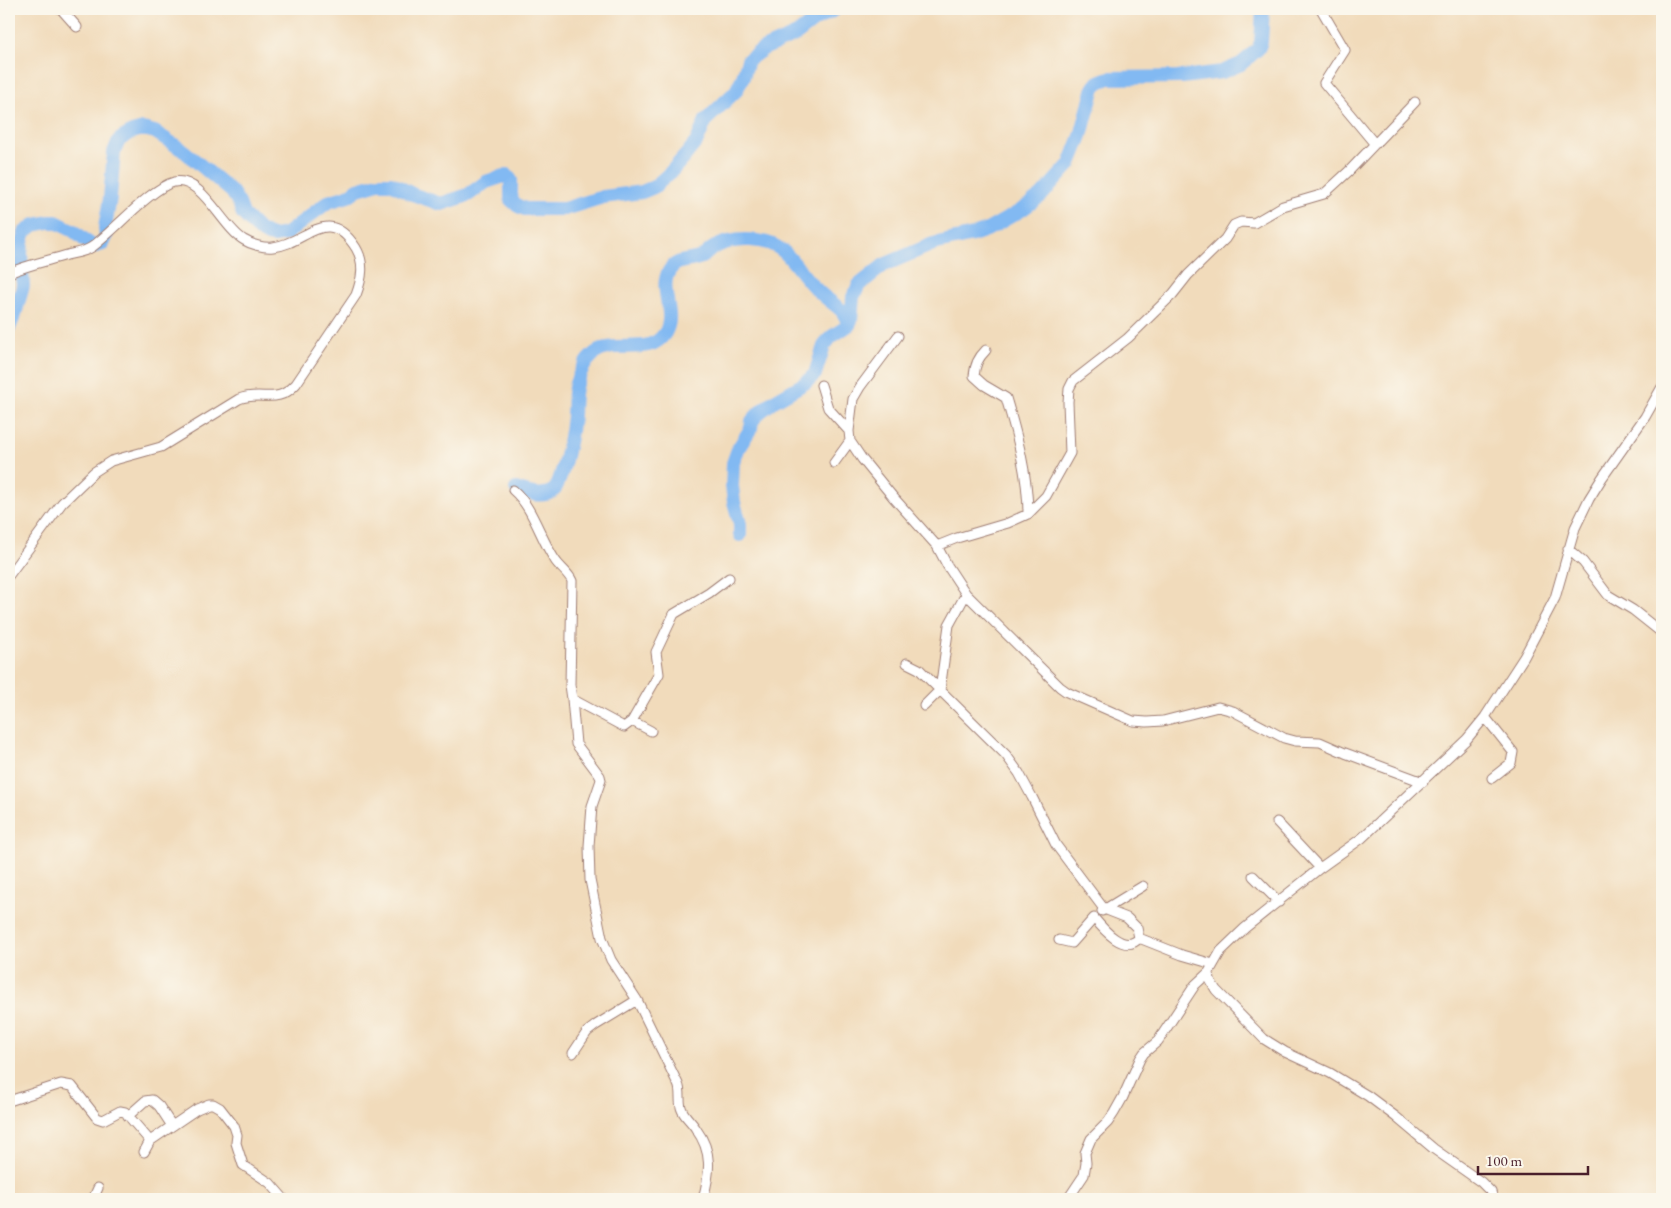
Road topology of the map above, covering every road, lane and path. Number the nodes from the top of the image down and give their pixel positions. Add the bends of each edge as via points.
1 (61, 9) edge
2 (1321, 9) edge
3 (77, 27) dead end
4 (1415, 102) dead end
5 (1374, 144) junction
6 (9, 273) edge
7 (898, 336) dead end
8 (986, 350) dead end
9 (821, 385) dead end
10 (1662, 387) edge
11 (850, 436) junction
12 (834, 464) dead end
13 (513, 490) dead end
14 (1028, 514) junction
15 (937, 546) junction
16 (1568, 549) junction
17 (9, 575) edge
18 (729, 578) dead end
19 (966, 594) junction
20 (1662, 633) edge
21 (907, 663) dead end
22 (940, 690) junction
23 (572, 699) junction
24 (924, 706) dead end
25 (1485, 717) junction
26 (632, 721) junction
27 (651, 731) dead end
28 (1492, 778) dead end
29 (1423, 782) junction
30 (1277, 822) dead end
31 (1320, 868) junction
32 (1253, 876) dead end
33 (1143, 886) dead end
34 (1279, 902) junction
35 (1104, 909) junction
36 (1094, 918) junction
37 (1139, 938) junction
38 (1059, 940) dead end
39 (1211, 968) junction
40 (637, 1000) junction
41 (573, 1053) dead end
42 (9, 1101) edge
43 (128, 1116) junction
44 (172, 1126) junction
45 (150, 1142) junction
46 (144, 1152) dead end
47 (98, 1188) dead end
48 (93, 1199) edge
49 (284, 1199) edge
50 (703, 1199) edge
51 (1068, 1199) edge
52 (1493, 1199) edge

1 - 3 street
2 - 5 street via 1345,50 1324,83
4 - 5 street
5 - 14 street via 1324,194 1283,206 1254,223 1234,225 1225,239 1128,338 1073,381 1068,402 1070,453 1046,496
6 - 17 street via 89,249 158,189 177,181 189,183 245,241 274,247 319,228 330,227 350,239 362,266 356,295 288,392 281,396 239,399 161,448 103,465 62,503
7 - 11 street via 856,393
8 - 14 street via 979,358 974,376 1006,398 1022,461
9 - 11 street via 828,408
10 - 16 street via 1589,499
11 - 12 street
11 - 15 street via 893,497
13 - 23 street via 522,499 555,560 572,581
14 - 15 street
15 - 19 street
16 - 20 street via 1583,562 1608,595
16 - 25 street via 1555,598 1524,657
18 - 26 street via 674,614 656,652 659,674
19 - 22 street via 949,625
19 - 29 street via 1060,687 1133,721 1163,721 1212,707 1224,708 1284,738 1320,742
21 - 22 street via 919,669
22 - 24 street
22 - 35 street via 1006,755 1019,773 1056,845
23 - 26 street via 624,727
23 - 40 street via 576,744 601,780 592,806 589,846 590,880 596,913 611,960
25 - 28 street via 1513,752 1511,763
25 - 29 street
26 - 27 street
29 - 31 street via 1362,838
30 - 31 street
31 - 34 street
32 - 34 street
33 - 35 street
34 - 39 street via 1233,938
35 - 36 street
35 - 37 street via 1127,918 1137,928
36 - 37 street via 1115,939 1130,944
36 - 38 street via 1072,943
37 - 39 street
39 - 51 street via 1195,985 1158,1041 1140,1059 1114,1113 1091,1139 1085,1153 1084,1174
39 - 52 street via 1210,980 1216,990 1264,1039 1368,1096 1434,1149 1482,1182
40 - 41 street via 587,1032
40 - 50 street via 680,1089 682,1112 696,1128 707,1149 710,1171
42 - 43 street via 65,1083 72,1086 100,1119 120,1111
43 - 44 street via 152,1100
43 - 45 street
44 - 45 street
44 - 49 street via 204,1105 217,1106 234,1126 243,1165 270,1183
45 - 46 street
47 - 48 street

